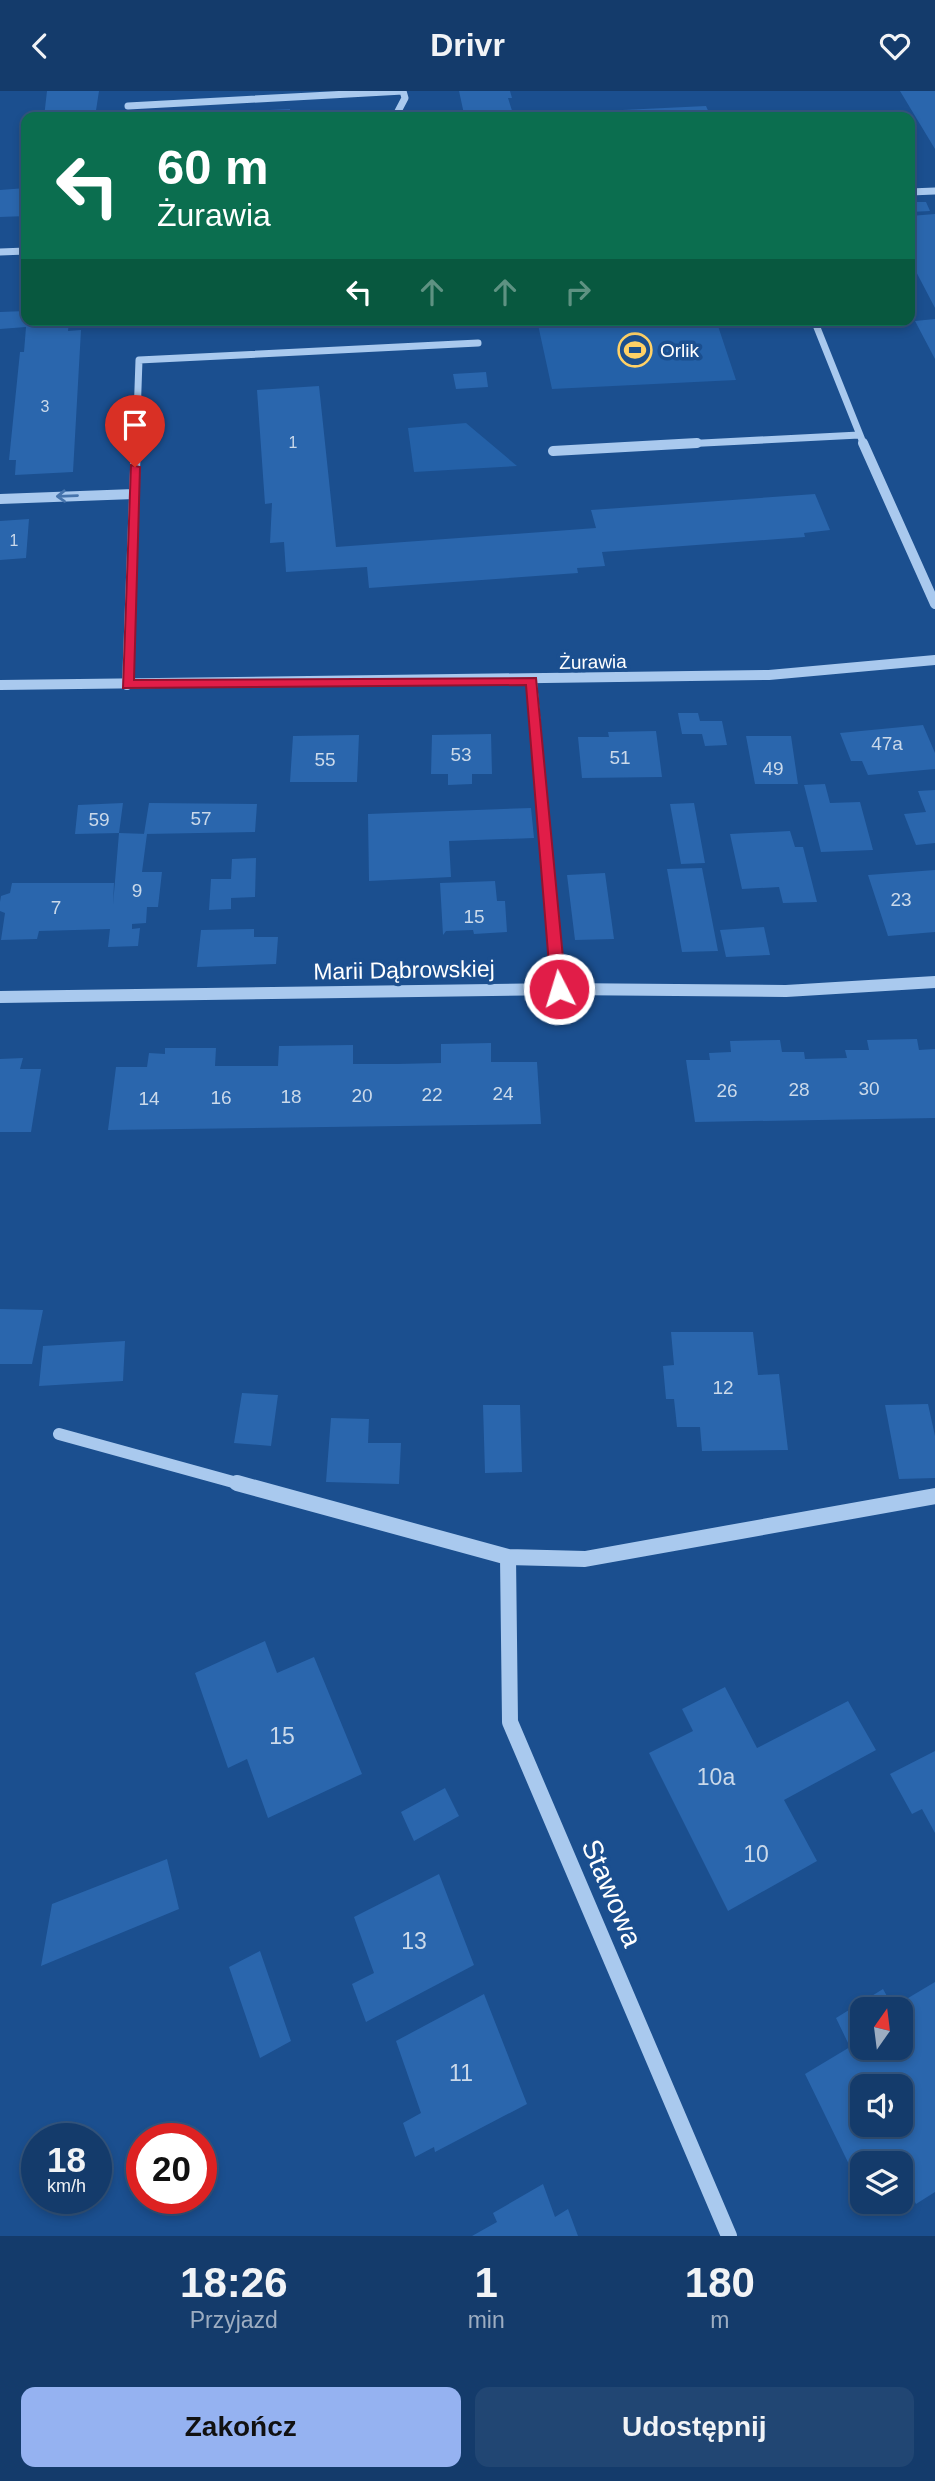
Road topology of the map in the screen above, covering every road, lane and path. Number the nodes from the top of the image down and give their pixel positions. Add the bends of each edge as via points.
1 (403, 91) edge
2 (128, 106) dead end
3 (398, 112) edge
4 (935, 191) edge
5 (915, 192) edge
6 (21, 251) edge
7 (0, 252) edge
8 (816, 326) edge
9 (478, 343) dead end
10 (859, 435) junction
11 (553, 451) dead end
12 (134, 494) junction
13 (0, 499) edge
14 (934, 599) edge
15 (935, 660) edge
16 (532, 681) junction
17 (0, 685) edge
18 (127, 685) junction
19 (935, 982) edge
20 (559, 989) junction
21 (0, 997) edge
22 (59, 1434) dead end
23 (935, 1496) edge
24 (508, 1557) junction
25 (729, 2236) edge

1 - 2 street
1 - 3 street
4 - 5 street
6 - 7 lane
8 - 10 lane
9 - 12 street via 139,360
10 - 11 street
10 - 14 lane
12 -> 13 street
12 - 18 street
15 - 16 street, Żurawia via 769,675
16 - 18 street, Żurawia
16 - 20 street
17 - 18 street, Żurawia
19 - 20 street, Marii Dąbrowskiej via 786,991
20 - 21 street, Marii Dąbrowskiej
22 - 24 street
23 - 24 street via 585,1559
24 - 25 street, Stawowa via 510,1722

